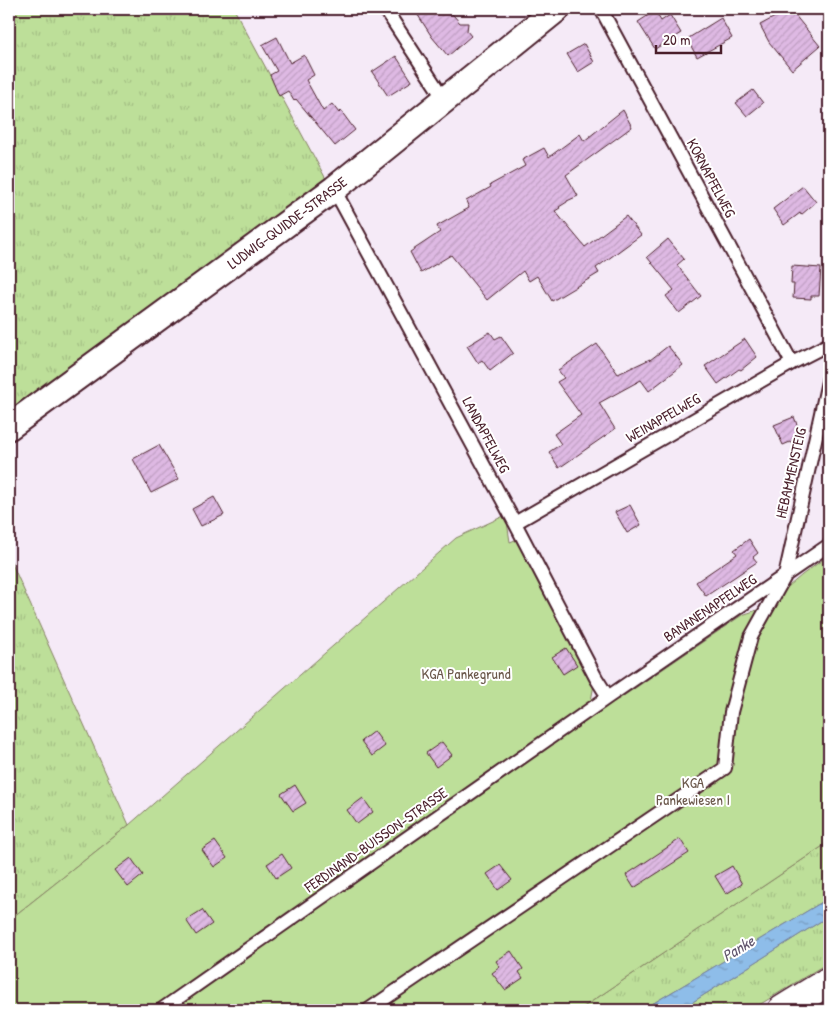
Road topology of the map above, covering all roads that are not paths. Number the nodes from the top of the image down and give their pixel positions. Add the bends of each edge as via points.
1 (386, 9) edge
2 (557, 9) edge
3 (601, 9) edge
4 (444, 99) junction
5 (334, 189) junction
6 (829, 344) edge
7 (792, 363) junction
8 (829, 378) edge
9 (9, 427) edge
10 (515, 523) junction
11 (829, 545) edge
12 (785, 576) junction
13 (608, 697) junction
14 (829, 981) edge
15 (161, 1010) edge
16 (368, 1010) edge
17 (782, 1010) edge

1 - 4 lane
2 - 4 street, LUDWIG-QUIDDE-STRASSE
3 - 7 lane, KORNAPFELWEG
4 - 5 street, LUDWIG-QUIDDE-STRASSE
5 - 9 street, LUDWIG-QUIDDE-STRASSE
5 - 10 lane, LANDAPFELWEG
6 - 7 lane, WEINAPFELWEG
7 - 10 lane, WEINAPFELWEG
8 - 12 lane, HEBAMMENSTEIG
10 - 13 lane, LANDAPFELWEG
11 - 12 lane, BANANENAPFELWEG
12 - 13 lane, BANANENAPFELWEG
12 - 16 lane via 751,637 731,712 725,768
13 - 15 lane, FERDINAND-BUISSON-STRASSE
14 - 17 highway

